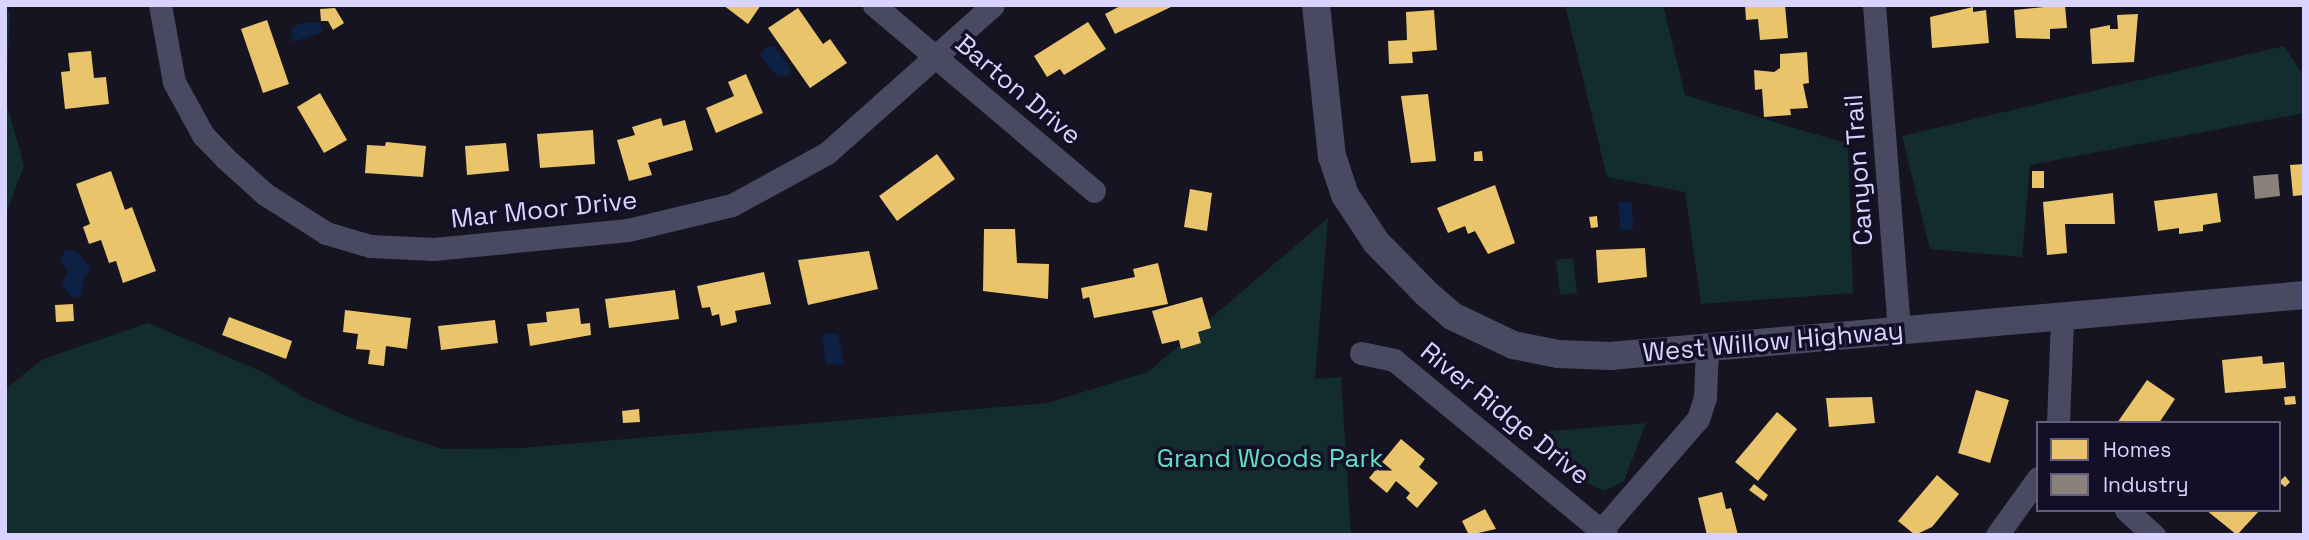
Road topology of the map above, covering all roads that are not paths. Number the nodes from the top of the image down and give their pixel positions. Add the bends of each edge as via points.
1 (160, 5) edge
2 (874, 5) edge
3 (993, 5) edge
4 (1316, 5) edge
5 (1874, 5) edge
6 (934, 57) junction
7 (1094, 191) dead end
8 (2304, 295) edge
9 (2062, 317) junction
10 (1899, 331) junction
11 (1707, 348) junction
12 (1361, 353) dead end
13 (2058, 421) edge
14 (2036, 481) edge
15 (2128, 512) edge
16 (1601, 533) edge
17 (1997, 535) edge
18 (2154, 535) edge

1 - 6 street, Mar Moor Drive via 174,82 203,135 265,194 326,233 370,246 434,249 628,230 732,205 827,153
2 - 6 street, Barton Drive
3 - 6 street, Mar Moor Drive
4 - 11 street, West Willow Highway via 1332,156 1345,195 1376,242 1452,316 1483,333 1558,354 1609,356
5 - 10 street, Canyon Trail
6 - 7 street, Barton Drive
8 - 9 street, West Willow Highway
9 - 10 street, West Willow Highway
9 - 13 street
10 - 11 street, West Willow Highway
11 - 16 street via 1705,397 1698,419
12 - 16 street, River Ridge Drive via 1394,360
14 - 17 street
15 - 18 street

